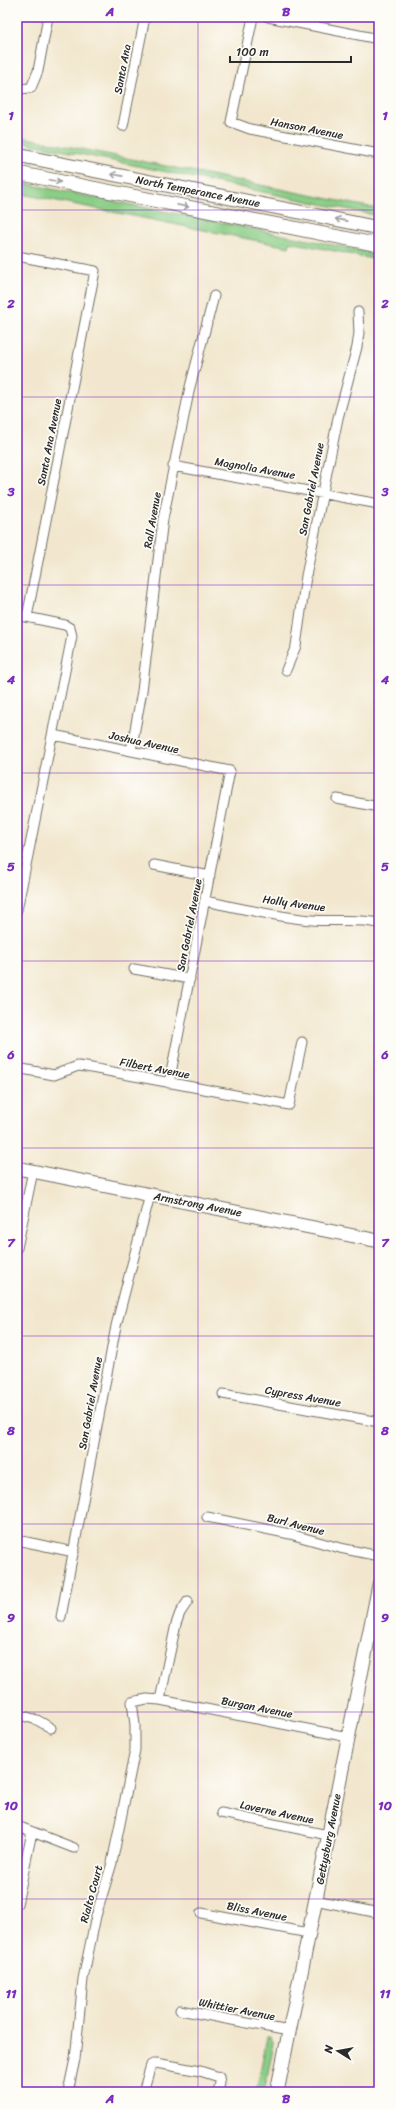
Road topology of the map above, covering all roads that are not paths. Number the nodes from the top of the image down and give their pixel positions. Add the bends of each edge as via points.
1 (48, 17) edge
2 (145, 17) edge
3 (253, 17) edge
4 (268, 17) edge
5 (379, 39) edge
6 (17, 89) edge
7 (123, 126) dead end
8 (379, 154) edge
9 (17, 155) edge
10 (17, 173) edge
11 (379, 228) edge
12 (379, 245) edge
13 (17, 256) edge
14 (214, 296) dead end
15 (358, 312) dead end
16 (174, 466) junction
17 (323, 493) junction
18 (379, 504) edge
19 (17, 615) edge
20 (27, 617) junction
21 (286, 670) dead end
22 (53, 735) junction
23 (131, 751) junction
24 (230, 771) joint
25 (337, 798) dead end
26 (379, 807) edge
27 (154, 865) dead end
28 (210, 876) junction
29 (205, 901) junction
30 (17, 910) edge
31 (379, 923) edge
32 (134, 969) dead end
33 (190, 979) junction
34 (302, 1042) dead end
35 (17, 1068) edge
36 (170, 1083) junction
37 (17, 1168) edge
38 (33, 1171) junction
39 (150, 1195) junction
40 (379, 1240) edge
41 (17, 1248) edge
42 (223, 1394) dead end
43 (379, 1422) edge
44 (207, 1517) dead end
45 (17, 1540) edge
46 (74, 1552) junction
47 (379, 1556) edge
48 (379, 1585) edge
49 (188, 1600) dead end
50 (377, 1606) edge
51 (61, 1617) dead end
52 (160, 1700) junction
53 (132, 1702) joint
54 (17, 1714) edge
55 (51, 1728) dead end
56 (348, 1737) junction
57 (221, 1813) dead end
58 (17, 1826) edge
59 (32, 1832) junction
60 (328, 1835) junction
61 (74, 1848) dead end
62 (315, 1900) junction
63 (17, 1904) edge
64 (201, 1913) dead end
65 (379, 1913) edge
66 (309, 1933) junction
67 (180, 2010) dead end
68 (289, 2031) junction
69 (68, 2092) edge
70 (142, 2092) edge
71 (218, 2092) edge
72 (277, 2092) edge

1 - 6 street via 38,70 31,88
2 - 7 street, Santa Ana
3 - 8 street, Hanson Avenue via 231,122 250,129
4 - 5 street
11 -> 9 street, North Temperance Avenue
10 -> 12 street, North Temperance Avenue
13 - 20 street, Santa Ana Avenue via 95,271
14 - 16 street, Rall Avenue via 190,387
15 - 17 street, San Gabriel Avenue via 357,347 338,418
16 - 17 street, Magnolia Avenue
16 - 23 street, Rall Avenue via 162,527 142,691
17 - 18 street, Magnolia Avenue
17 - 21 street, San Gabriel Avenue via 306,576 296,646
19 - 20 street
20 - 22 street via 65,624 70,628 72,636
22 - 23 street, Joshua Avenue
22 - 30 street
23 - 24 street, Joshua Avenue
24 - 28 street, San Gabriel Avenue
25 - 26 street
27 - 28 street
28 - 29 street, San Gabriel Avenue
29 - 31 street, Holly Avenue via 299,918 354,919
29 - 33 street, San Gabriel Avenue
32 - 33 street
33 - 36 street, San Gabriel Avenue
34 - 36 street, Filbert Avenue via 289,1105
35 - 36 street, Filbert Avenue via 54,1075 78,1066
37 - 38 street, Armstrong Avenue
38 - 39 street, Armstrong Avenue
38 - 41 street
39 - 40 street, Armstrong Avenue
39 - 46 street, San Gabriel Avenue via 116,1326
42 - 43 street, Cypress Avenue
44 - 47 street, Burl Avenue
45 - 46 street
46 - 51 street, San Gabriel Avenue
48 - 50 street, Gettysburg Avenue
49 - 52 street via 176,1624
50 - 56 street, Gettysburg Avenue
52 - 53 street, Burgan Avenue
52 - 56 street, Burgan Avenue
53 - 69 street, Rialto Court via 135,1750 112,1863 96,1916 83,1979 75,2059
54 - 55 street via 38,1720
56 - 60 street, Gettysburg Avenue
57 - 60 street, Laverne Avenue
58 - 59 street
59 - 61 street
59 - 63 street
60 - 62 street, Gettysburg Avenue
62 - 65 street
62 - 66 street, Gettysburg Avenue
64 - 66 street, Bliss Avenue
66 - 68 street, Gettysburg Avenue
67 - 68 street, Whittier Avenue
68 - 72 street, Gettysburg Avenue
70 - 71 street via 151,2065 156,2063 219,2077

